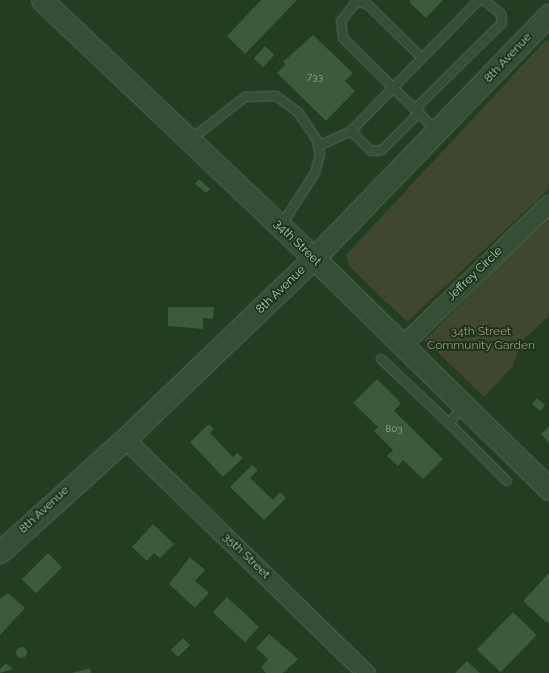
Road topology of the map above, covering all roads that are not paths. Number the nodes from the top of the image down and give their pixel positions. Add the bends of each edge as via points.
1 (42, 0) edge
2 (479, 0) edge
3 (484, 0) edge
4 (549, 14) edge
5 (421, 57) junction
6 (394, 88) junction
7 (417, 111) junction
8 (351, 131) junction
9 (438, 132) junction
10 (190, 140) junction
11 (318, 146) junction
12 (549, 203) edge
13 (281, 227) junction
14 (314, 258) junction
15 (402, 345) junction
16 (381, 359) dead end
17 (464, 406) junction
18 (449, 423) junction
19 (125, 439) junction
20 (507, 481) dead end
21 (549, 489) edge
22 (0, 552) edge
23 (366, 673) edge

1 - 10 street, 34th Street
2 - 5 lane
3 - 7 lane via 501,14 502,23
4 - 9 street, 8th Avenue
5 - 6 lane
5 - 6 lane via 367,4 356,2 341,21 343,38
6 - 7 lane
6 - 8 lane
7 - 8 lane via 382,150 371,150
7 - 9 lane
8 - 11 lane
9 - 14 street, 8th Avenue
10 - 11 lane via 228,107 244,97 259,94 276,96 290,104 306,120
10 - 13 street, 34th Street
11 - 13 lane via 320,155 315,173
12 - 15 street, Jeffrey Circle
13 - 14 street, 34th Street
14 - 15 street, 34th Street
14 - 19 street, 8th Avenue
15 - 17 street, 34th Street
16 - 18 lane
17 - 18 lane
17 - 21 street, 34th Street
18 - 20 lane
19 - 22 street, 8th Avenue
19 - 23 street, 35th Street

